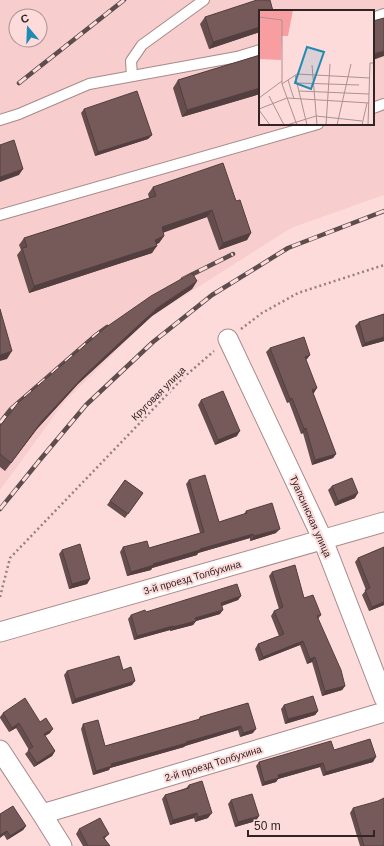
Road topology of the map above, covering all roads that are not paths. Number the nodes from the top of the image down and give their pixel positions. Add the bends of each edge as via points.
1 (204, 0) edge
2 (384, 14) edge
3 (374, 18) edge
4 (259, 50) edge
5 (132, 76) junction
6 (384, 104) edge
7 (374, 108) edge
8 (0, 120) edge
9 (315, 125) edge
10 (0, 215) edge
11 (228, 339) road end
12 (384, 522) edge
13 (323, 540) junction
14 (0, 632) edge
15 (384, 698) edge
16 (384, 712) edge
17 (0, 750) edge
18 (42, 814) junction
19 (62, 846) edge

1 - 5 lane via 142,45 131,61
2 - 3 lane
4 - 5 lane via 237,57
5 - 8 lane via 89,84
6 - 7 lane
9 - 10 lane
11 - 13 street, Туапсинская улица
12 - 13 street, 3-й проезд Толбухина
13 - 14 street, 3-й проезд Толбухина
13 - 15 street, Туапсинская улица
16 - 18 street, 2-й проезд Толбухина
17 - 18 street
18 - 19 street

